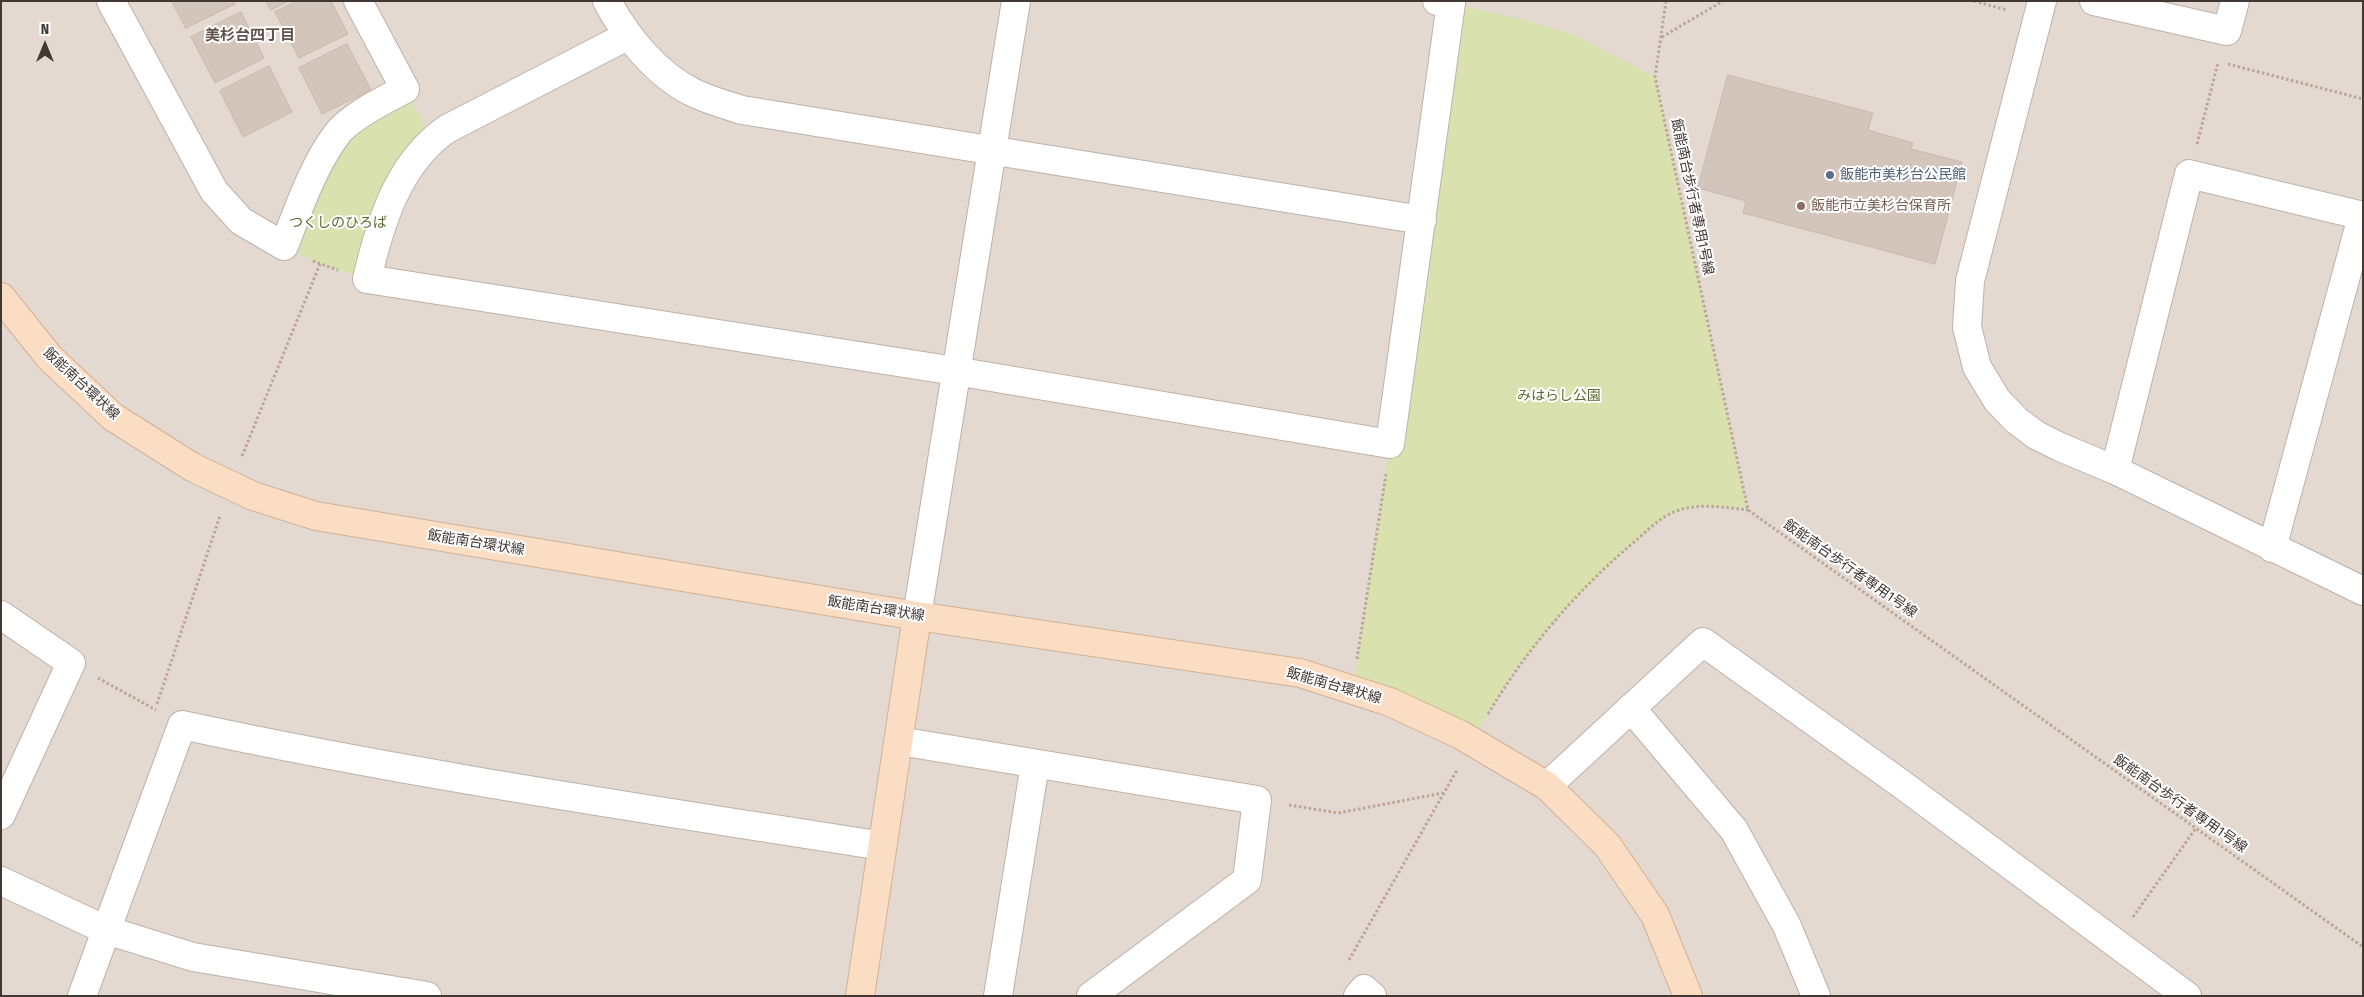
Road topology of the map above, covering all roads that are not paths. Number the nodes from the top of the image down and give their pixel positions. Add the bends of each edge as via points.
1 (111, 1) edge
2 (358, 1) edge
3 (607, 1) edge
4 (1016, 1) edge
5 (1437, 1) edge
6 (2042, 1) edge
7 (2094, 1) edge
8 (2236, 1) edge
9 (627, 36) junction
10 (991, 152) junction
11 (2363, 216) edge
12 (1422, 220) junction
13 (1, 297) edge
14 (955, 371) junction
15 (2116, 470) junction
16 (2272, 548) junction
17 (2363, 591) edge
18 (1, 615) edge
19 (917, 616) junction
20 (1631, 708) junction
21 (898, 740) junction
22 (1035, 764) junction
23 (1547, 786) junction
24 (1, 816) edge
25 (882, 846) junction
26 (1, 880) edge
27 (106, 930) junction
28 (82, 996) edge
29 (427, 996) edge
30 (860, 996) edge
31 (998, 996) edge
32 (1092, 996) edge
33 (1358, 996) edge
34 (1372, 996) edge
35 (1688, 996) edge
36 (1816, 996) edge
37 (2187, 996) edge

1 - 2 street via 214,191 241,221 284,246 307,186 337,133 374,105 404,89
3 - 9 street
4 - 10 street
5 - 12 street via 1451,3
6 - 15 street via 1970,281 1967,327 1977,367 1997,400 2016,420 2036,435
7 - 8 street via 2226,31
9 - 10 street via 655,65 693,92 742,110
9 - 14 street via 448,128 432,140 406,173 388,206 367,279
10 - 12 street
10 - 14 street
11 - 15 street via 2189,174
11 - 16 street
12 - 14 street via 1390,444
13 - 19 street, 飯能南台環状線 via 50,358 113,417 192,467 253,496 316,516
14 - 19 street
15 - 16 street
16 - 17 street
18 - 24 street via 71,663
19 - 21 street
19 - 23 street, 飯能南台環状線 via 1300,673 1390,702 1472,741
20 - 23 street
20 - 36 street via 1734,830 1787,926
20 - 37 street via 1703,642
21 - 22 street
21 - 25 street
22 - 31 street
22 - 32 street via 1257,800 1247,880
23 - 35 street, 飯能南台環状線 via 1607,845 1655,915
25 - 27 street via 484,782 289,748 182,725
25 - 30 street
26 - 27 street
27 - 28 street
27 - 29 street via 193,957
33 - 34 street via 1364,989

